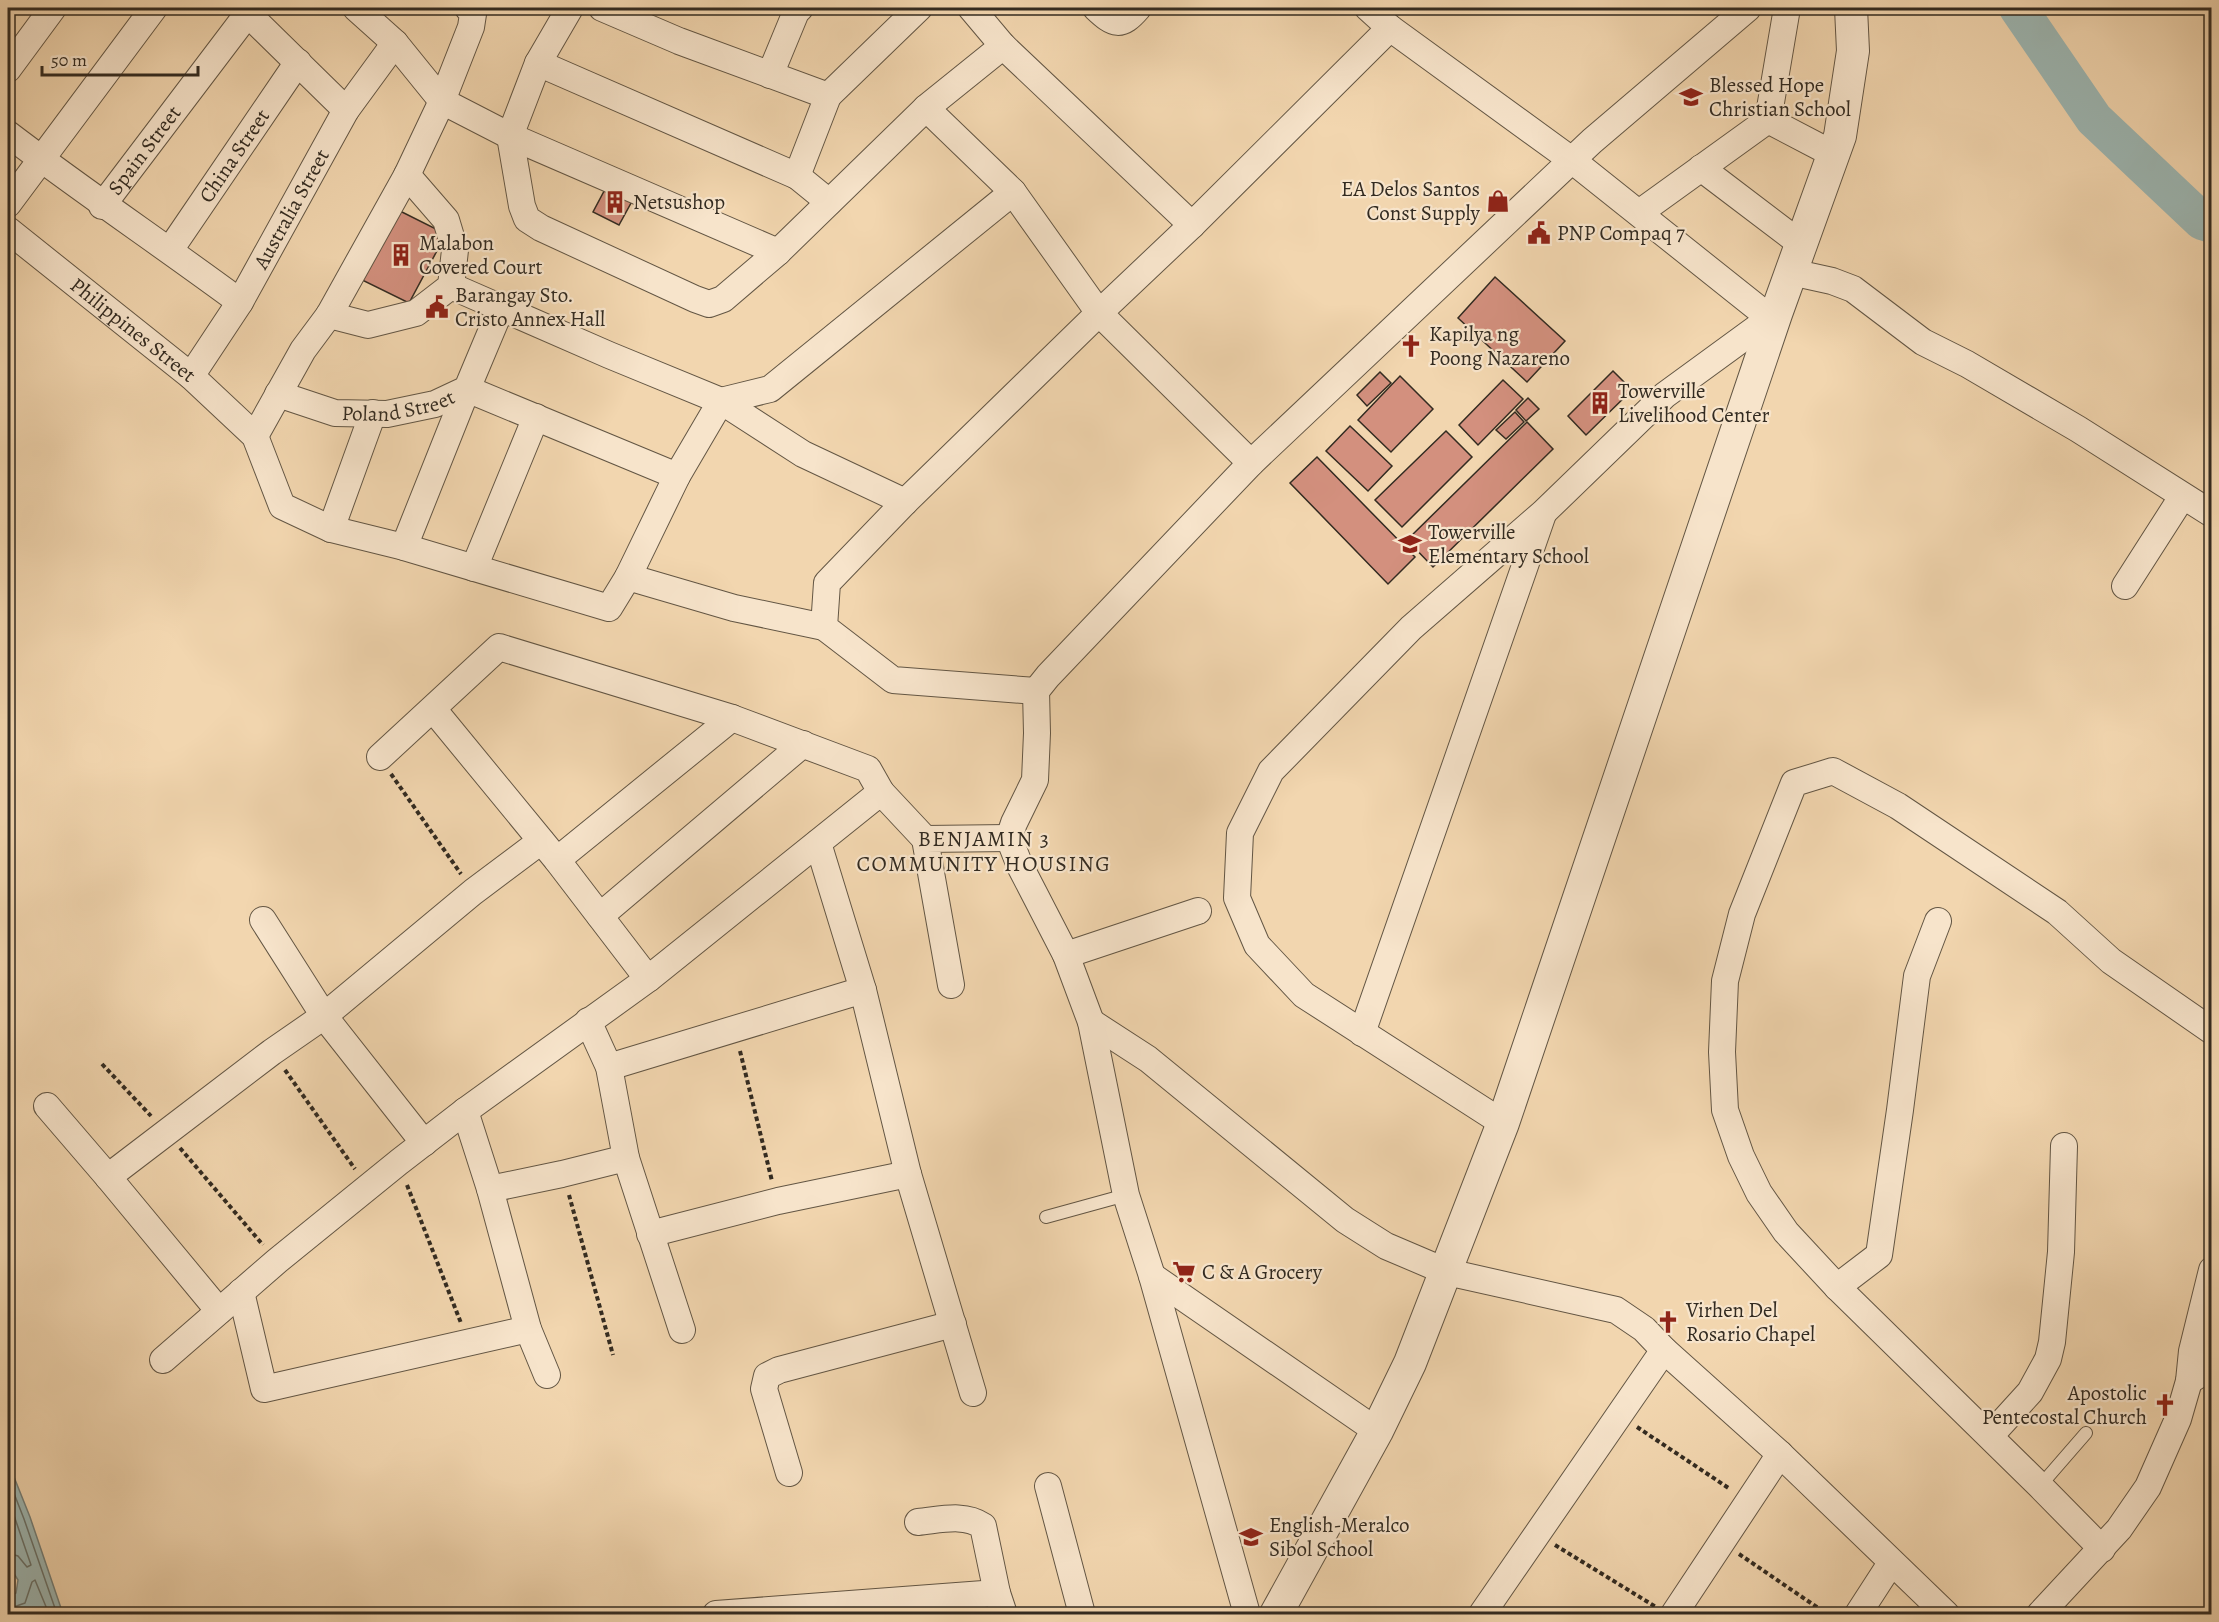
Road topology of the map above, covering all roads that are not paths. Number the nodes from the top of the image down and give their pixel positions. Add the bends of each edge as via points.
1 (53, 8) edge
2 (154, 8) edge
3 (356, 8) edge
4 (570, 8) edge
5 (602, 8) edge
6 (919, 8) edge
7 (971, 8) edge
8 (1096, 8) edge
9 (1138, 8) edge
10 (1368, 8) edge
11 (1748, 8) edge
12 (1787, 8) edge
13 (1851, 8) edge
14 (795, 9) edge
15 (249, 10) edge
16 (471, 11) edge
17 (1390, 28) junction
18 (395, 43) junction
19 (1003, 46) junction
20 (298, 63) junction
21 (538, 63) junction
22 (8, 69) edge
23 (770, 75) junction
24 (828, 96) junction
25 (442, 101) junction
26 (926, 108) junction
27 (346, 110) junction
28 (1768, 120) junction
29 (8, 135) edge
30 (510, 136) junction
31 (1833, 154) junction
32 (40, 159) junction
33 (1573, 161) junction
34 (1701, 168) junction
35 (407, 175) junction
36 (796, 176) junction
37 (1012, 192) junction
38 (829, 202) junction
39 (8, 204) edge
40 (102, 206) junction
41 (1639, 213) junction
42 (1192, 225) junction
43 (8, 230) edge
44 (170, 250) junction
45 (778, 252) junction
46 (1796, 258) junction
47 (452, 286) junction
48 (240, 302) junction
49 (501, 308) junction
50 (1099, 313) junction
51 (329, 315) junction
52 (1773, 316) junction
53 (191, 376) junction
54 (467, 389) junction
55 (278, 394) junction
56 (721, 401) junction
57 (373, 413) junction
58 (536, 417) junction
59 (255, 436) junction
60 (1251, 463) junction
61 (677, 476) junction
62 (2182, 497) junction
63 (905, 502) junction
64 (1543, 513) junction
65 (2211, 514) edge
66 (331, 529) junction
67 (404, 547) junction
68 (474, 568) junction
69 (628, 577) junction
70 (2125, 586) dead end
71 (825, 627) junction
72 (1036, 691) junction
73 (434, 709) junction
74 (732, 718) junction
75 (803, 744) junction
76 (380, 758) road end
77 (881, 792) junction
78 (1009, 838) junction
79 (925, 839) junction
80 (818, 843) junction
81 (549, 850) junction
82 (1198, 911) dead end
83 (600, 916) junction
84 (263, 920) dead end
85 (1938, 921) dead end
86 (1066, 955) junction
87 (648, 979) junction
88 (951, 985) dead end
89 (863, 990) junction
90 (324, 1016) junction
91 (588, 1022) junction
92 (1091, 1022) junction
93 (2211, 1031) edge
94 (1362, 1034) junction
95 (609, 1067) junction
96 (47, 1106) dead end
97 (465, 1111) junction
98 (1503, 1123) junction
99 (424, 1143) junction
100 (2064, 1146) dead end
101 (626, 1158) junction
102 (908, 1174) junction
103 (108, 1177) junction
104 (490, 1189) junction
105 (1126, 1195) junction
106 (1046, 1216) dead end
107 (650, 1234) junction
108 (2211, 1270) edge
109 (1447, 1272) junction
110 (1152, 1276) junction
111 (1837, 1287) junction
112 (241, 1292) junction
113 (219, 1311) junction
114 (953, 1324) junction
115 (528, 1329) junction
116 (682, 1330) dead end
117 (1664, 1350) junction
118 (163, 1360) dead end
119 (2211, 1366) edge
120 (547, 1375) dead end
121 (2189, 1381) junction
122 (973, 1393) dead end
123 (1377, 1431) junction
124 (2086, 1432) dead end
125 (1990, 1436) junction
126 (1780, 1454) junction
127 (789, 1473) dead end
128 (1048, 1486) dead end
129 (2040, 1486) junction
130 (918, 1522) dead end
131 (2102, 1549) junction
132 (1891, 1563) junction
133 (1000, 1604) edge
134 (925, 1606) edge
135 (840, 1610) edge
136 (1666, 1611) edge
137 (771, 1612) edge
138 (716, 1614) edge
139 (1082, 1614) edge
140 (1247, 1614) edge
141 (1276, 1614) edge
142 (1482, 1614) edge
143 (1858, 1614) edge
144 (1946, 1614) edge
145 (2040, 1614) edge

1 - 22 street
2 - 32 street
3 - 18 street
4 - 21 street
5 - 23 street
6 - 24 street
7 - 19 street
8 - 9 street via 1108,20 1119,22 1128,20
10 - 17 street
11 - 33 street
12 - 28 street
13 - 31 street via 1853,51 1840,136
14 - 23 street
15 - 20 street
15 - 40 street, Spain Street
16 - 25 street via 471,27
17 - 33 street
17 - 42 street
18 - 25 street
18 - 27 street, Australia Street
19 - 26 street
19 - 42 street
20 - 27 street
20 - 44 street, China Street
21 - 30 street
21 - 36 street
23 - 24 street
24 - 36 street
25 - 30 street
25 - 35 street
26 - 37 street
26 - 38 street
27 - 48 street, Australia Street
28 - 31 street
28 - 34 street
29 - 32 street
30 - 45 street
30 - 45 street via 527,219 694,299 710,304 723,299
31 - 46 street
32 - 39 street
32 - 40 street
33 - 41 street
33 - 60 street
34 - 41 street
34 - 46 street
35 - 47 street via 447,220 455,250
35 - 51 street
36 - 38 street
37 - 50 street
37 - 56 street via 770,389
38 - 45 street
40 - 44 street
41 - 52 street
42 - 50 street
43 - 53 street, Philippines Street
44 - 48 street
46 - 52 street
46 - 62 street via 1832,281 1853,289 1923,342 2078,429
47 - 49 street
47 - 51 street via 416,314 368,325
48 - 53 street, Australia Street
49 - 54 street, Poland Street
49 - 56 street
50 - 60 street
50 - 63 street
51 - 55 street
52 - 64 street via 1665,395
52 - 98 street
53 - 59 street, Philippines Street
54 - 57 street, Poland Street via 435,404 387,414
54 - 58 street
54 - 67 street
55 - 57 street, Poland Street via 335,413
55 - 59 street
56 - 61 street
56 - 63 street via 803,454
57 - 66 street
58 - 61 street
58 - 68 street
59 - 66 street via 282,506
60 - 72 street
61 - 69 street
62 - 65 street
62 - 70 street
63 - 71 street via 827,583
64 - 94 street
64 - 94 street via 1411,628 1271,771 1240,833 1237,898 1257,945 1304,995
66 - 67 street
67 - 68 street
68 - 69 street via 609,608
69 - 71 street via 734,608
71 - 72 street via 893,680
72 - 78 street via 1035,780
73 - 74 street via 499,647
73 - 76 street
73 - 81 street
74 - 75 street
74 - 81 street
75 - 77 street via 868,769
75 - 83 street
77 - 79 street
77 - 80 street
78 - 79 street
78 - 86 street
79 - 88 street
80 - 87 street
80 - 89 street
81 - 83 street
81 - 90 street via 473,892
82 - 86 street
83 - 87 street
84 - 90 street
85 - 111 street via 1917,976 1879,1255
86 - 92 street
87 - 91 street
89 - 95 street
89 - 102 street
90 - 99 street
90 - 103 street
91 - 95 street
91 - 97 street
92 - 105 street
92 - 109 street via 1148,1059 1345,1220 1386,1245
93 - 111 street via 2111,961 2057,912 1898,806 1833,771 1794,783 1742,914 1725,981 1725,1110 1759,1193 1786,1232
94 - 98 street
95 - 101 street
96 - 103 street
97 - 99 street
97 - 104 street
98 - 109 street
99 - 112 street
100 - 125 street via 2061,1252 2048,1359 2030,1392
101 - 104 street
101 - 107 street
102 - 107 street via 778,1201
102 - 114 street
103 - 113 street
104 - 115 street
105 - 106 lane
105 - 110 street
107 - 116 street
108 - 121 street
109 - 117 street via 1616,1310 1644,1329
109 - 123 street
110 - 123 street
110 - 140 street
111 - 125 street
112 - 113 street
112 - 115 street via 264,1389
113 - 118 street
114 - 122 street
114 - 127 street via 767,1376 764,1389
115 - 120 street
117 - 126 street
117 - 142 street
119 - 121 street
121 - 131 street via 2178,1419 2148,1487
123 - 141 street
124 - 129 lane
125 - 129 street
126 - 132 street
126 - 136 street via 1722,1542
128 - 139 street
129 - 131 street
130 - 133 street via 963,1518 983,1526
131 - 145 street
132 - 143 street
132 - 144 street
133 - 134 street
134 - 135 street
135 - 137 street
137 - 138 street

